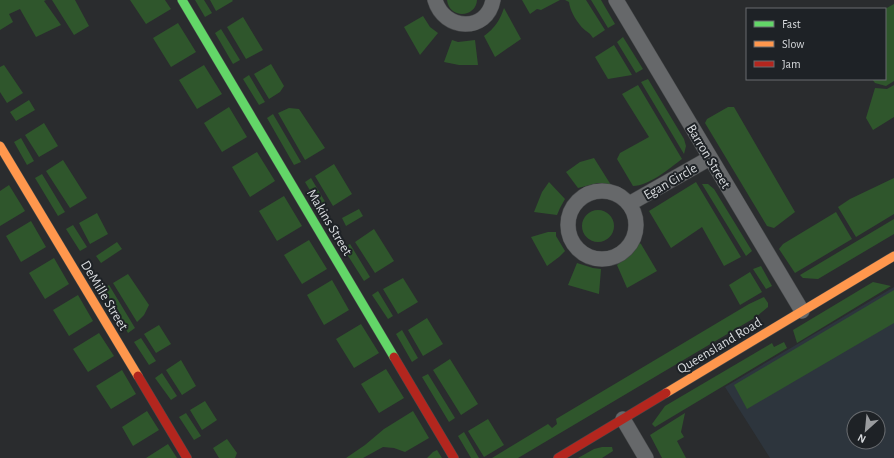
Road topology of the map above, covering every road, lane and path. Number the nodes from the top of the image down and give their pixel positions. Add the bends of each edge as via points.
1 (182, 0) edge
2 (435, 0) edge
3 (493, 0) edge
4 (616, 0) edge
5 (0, 146) edge
6 (710, 158) junction
7 (629, 204) junction
8 (894, 256) edge
9 (802, 311) junction
10 (623, 419) junction
11 (187, 458) edge
12 (454, 458) edge
13 (558, 458) edge
14 (646, 458) edge

1 - 12 street, Makins Street
2 - 3 street via 442,15 459,24 467,24 480,20 488,13
4 - 6 street, Barron Street
5 - 11 street, DeMille Street
6 - 7 street, Egan Circle
6 - 9 street, Barron Street
7 - 7 street, Egan Circle via 620,196 609,192 593,192 582,198 574,206 569,217 569,234 573,244 587,256 594,258 607,259 621,254 630,246 634,237 635,214
8 - 9 street, Queensland Road
9 - 10 street, Queensland Road
10 - 13 street, Queensland Road
10 - 14 street

